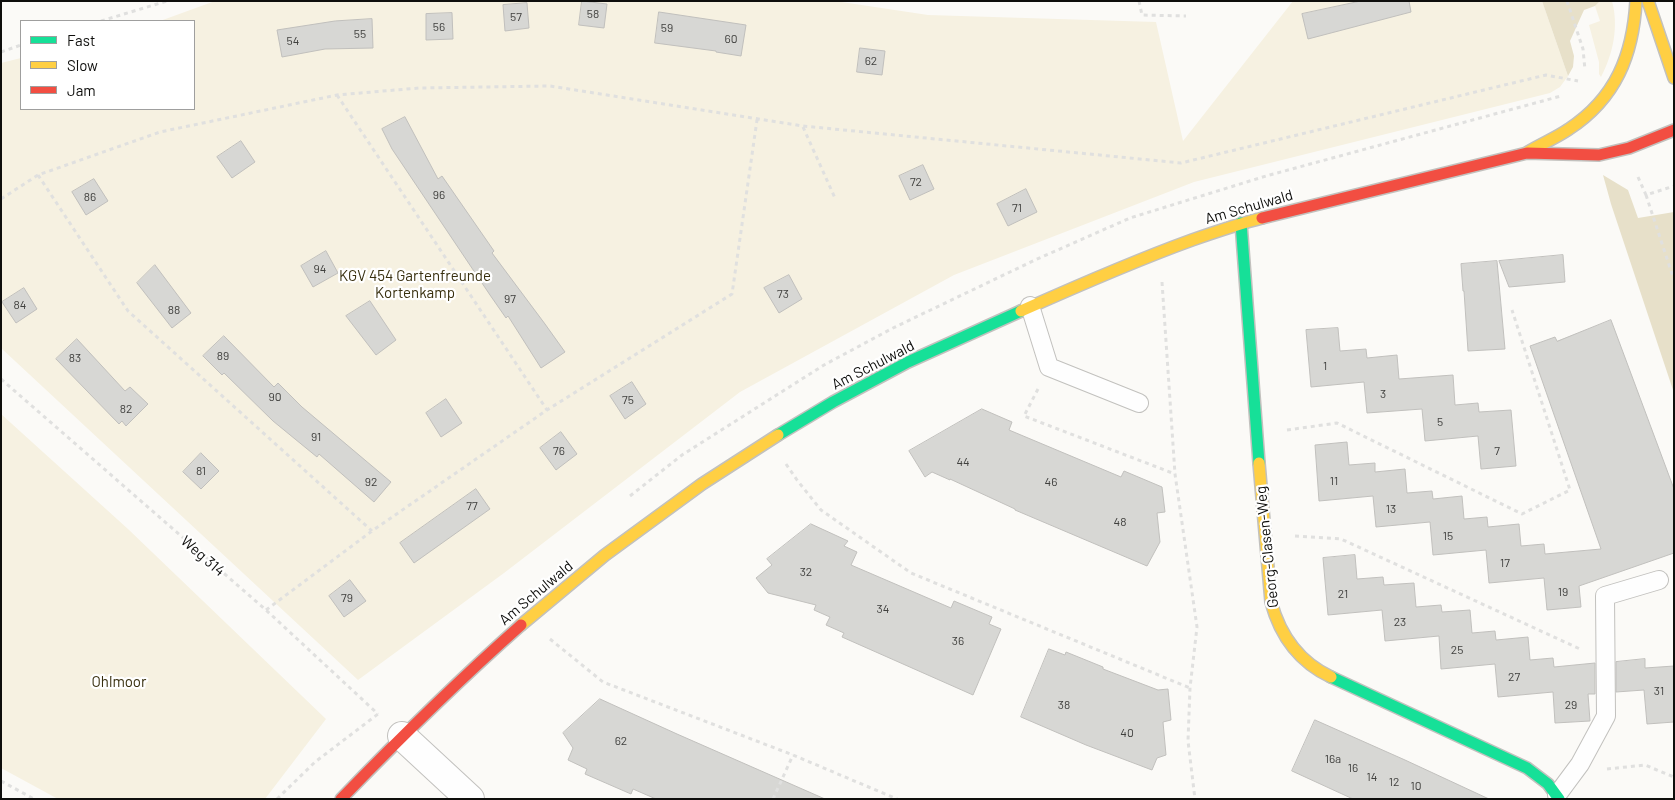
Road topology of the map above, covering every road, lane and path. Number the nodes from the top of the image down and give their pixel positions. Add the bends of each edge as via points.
1 (166, 1) edge
2 (1139, 1) edge
3 (1567, 1) edge
4 (1636, 1) edge
5 (1648, 1) edge
6 (1186, 16) dead end
7 (104, 20) edge
8 (20, 46) edge
9 (1, 52) edge
10 (1674, 78) edge
11 (337, 95) junction
12 (757, 120) junction
13 (803, 126) junction
14 (1674, 130) edge
15 (1527, 153) junction
16 (38, 175) junction
17 (1638, 176) dead end
18 (1674, 186) edge
19 (1646, 194) junction
20 (835, 198) dead end
21 (1, 199) edge
22 (1241, 223) junction
23 (1160, 252) junction
24 (1674, 280) edge
25 (1030, 306) junction
26 (1512, 310) dead end
27 (1049, 367) junction
28 (1, 379) edge
29 (1139, 403) dead end
30 (547, 410) junction
31 (1256, 434) junction
32 (1175, 474) junction
33 (796, 480) dead end
34 (372, 532) junction
35 (1264, 535) junction
36 (1659, 580) dead end
37 (266, 610) junction
38 (528, 619) junction
39 (1583, 650) dead end
40 (1190, 688) junction
41 (402, 736) junction
42 (793, 755) junction
43 (1574, 772) junction
44 (1674, 778) edge
45 (1, 781) edge
46 (1558, 797) edge
47 (34, 799) edge
48 (341, 799) edge
49 (470, 799) edge
50 (772, 799) edge
51 (897, 799) edge
52 (1194, 799) edge

1 - 7 path
2 - 6 path via 1142,15
3 - 13 path via 1583,49 1585,70 1580,82 1546,75 1181,162
4 - 15 street, Am Schulwald via 1632,44 1616,83 1580,121
5 - 10 street
8 - 9 path
11 - 12 path via 418,88 550,86
11 - 16 path via 160,132
11 - 30 path
12 - 13 path
12 - 30 path via 732,294
13 - 20 path
14 - 15 street, Am Schulwald via 1629,148 1599,155
15 - 22 street, Am Schulwald
16 - 21 path
16 - 34 path via 128,311
17 - 19 path
18 - 19 path
19 - 24 path
22 - 23 street, Am Schulwald
22 - 31 street, Georg-Clasen-Weg
23 - 25 street, Am Schulwald
23 - 32 path
25 - 27 lane
25 - 38 street, Am Schulwald via 908,362 771,439 653,519
26 - 31 path via 1570,490 1522,514 1337,423
27 - 29 lane
27 - 32 path via 1024,416
28 - 37 path, Weg 314
30 - 34 path
31 - 35 street, Georg-Clasen-Weg
32 - 40 path via 1197,627
33 - 40 path via 821,510 911,573
34 - 37 path
35 - 39 path via 1341,539
35 - 46 street, Georg-Clasen-Weg via 1271,602 1276,620 1296,652 1322,672 1527,768 1548,784
36 - 43 lane via 1605,596 1606,716
37 - 41 path, Weg 314
38 - 41 street, Am Schulwald
38 - 42 path via 603,682
40 - 52 path via 1188,741
41 - 48 street, Am Schulwald
41 - 49 street
42 - 50 path
42 - 51 path
43 - 44 path via 1644,765
43 - 46 lane
45 - 47 path

